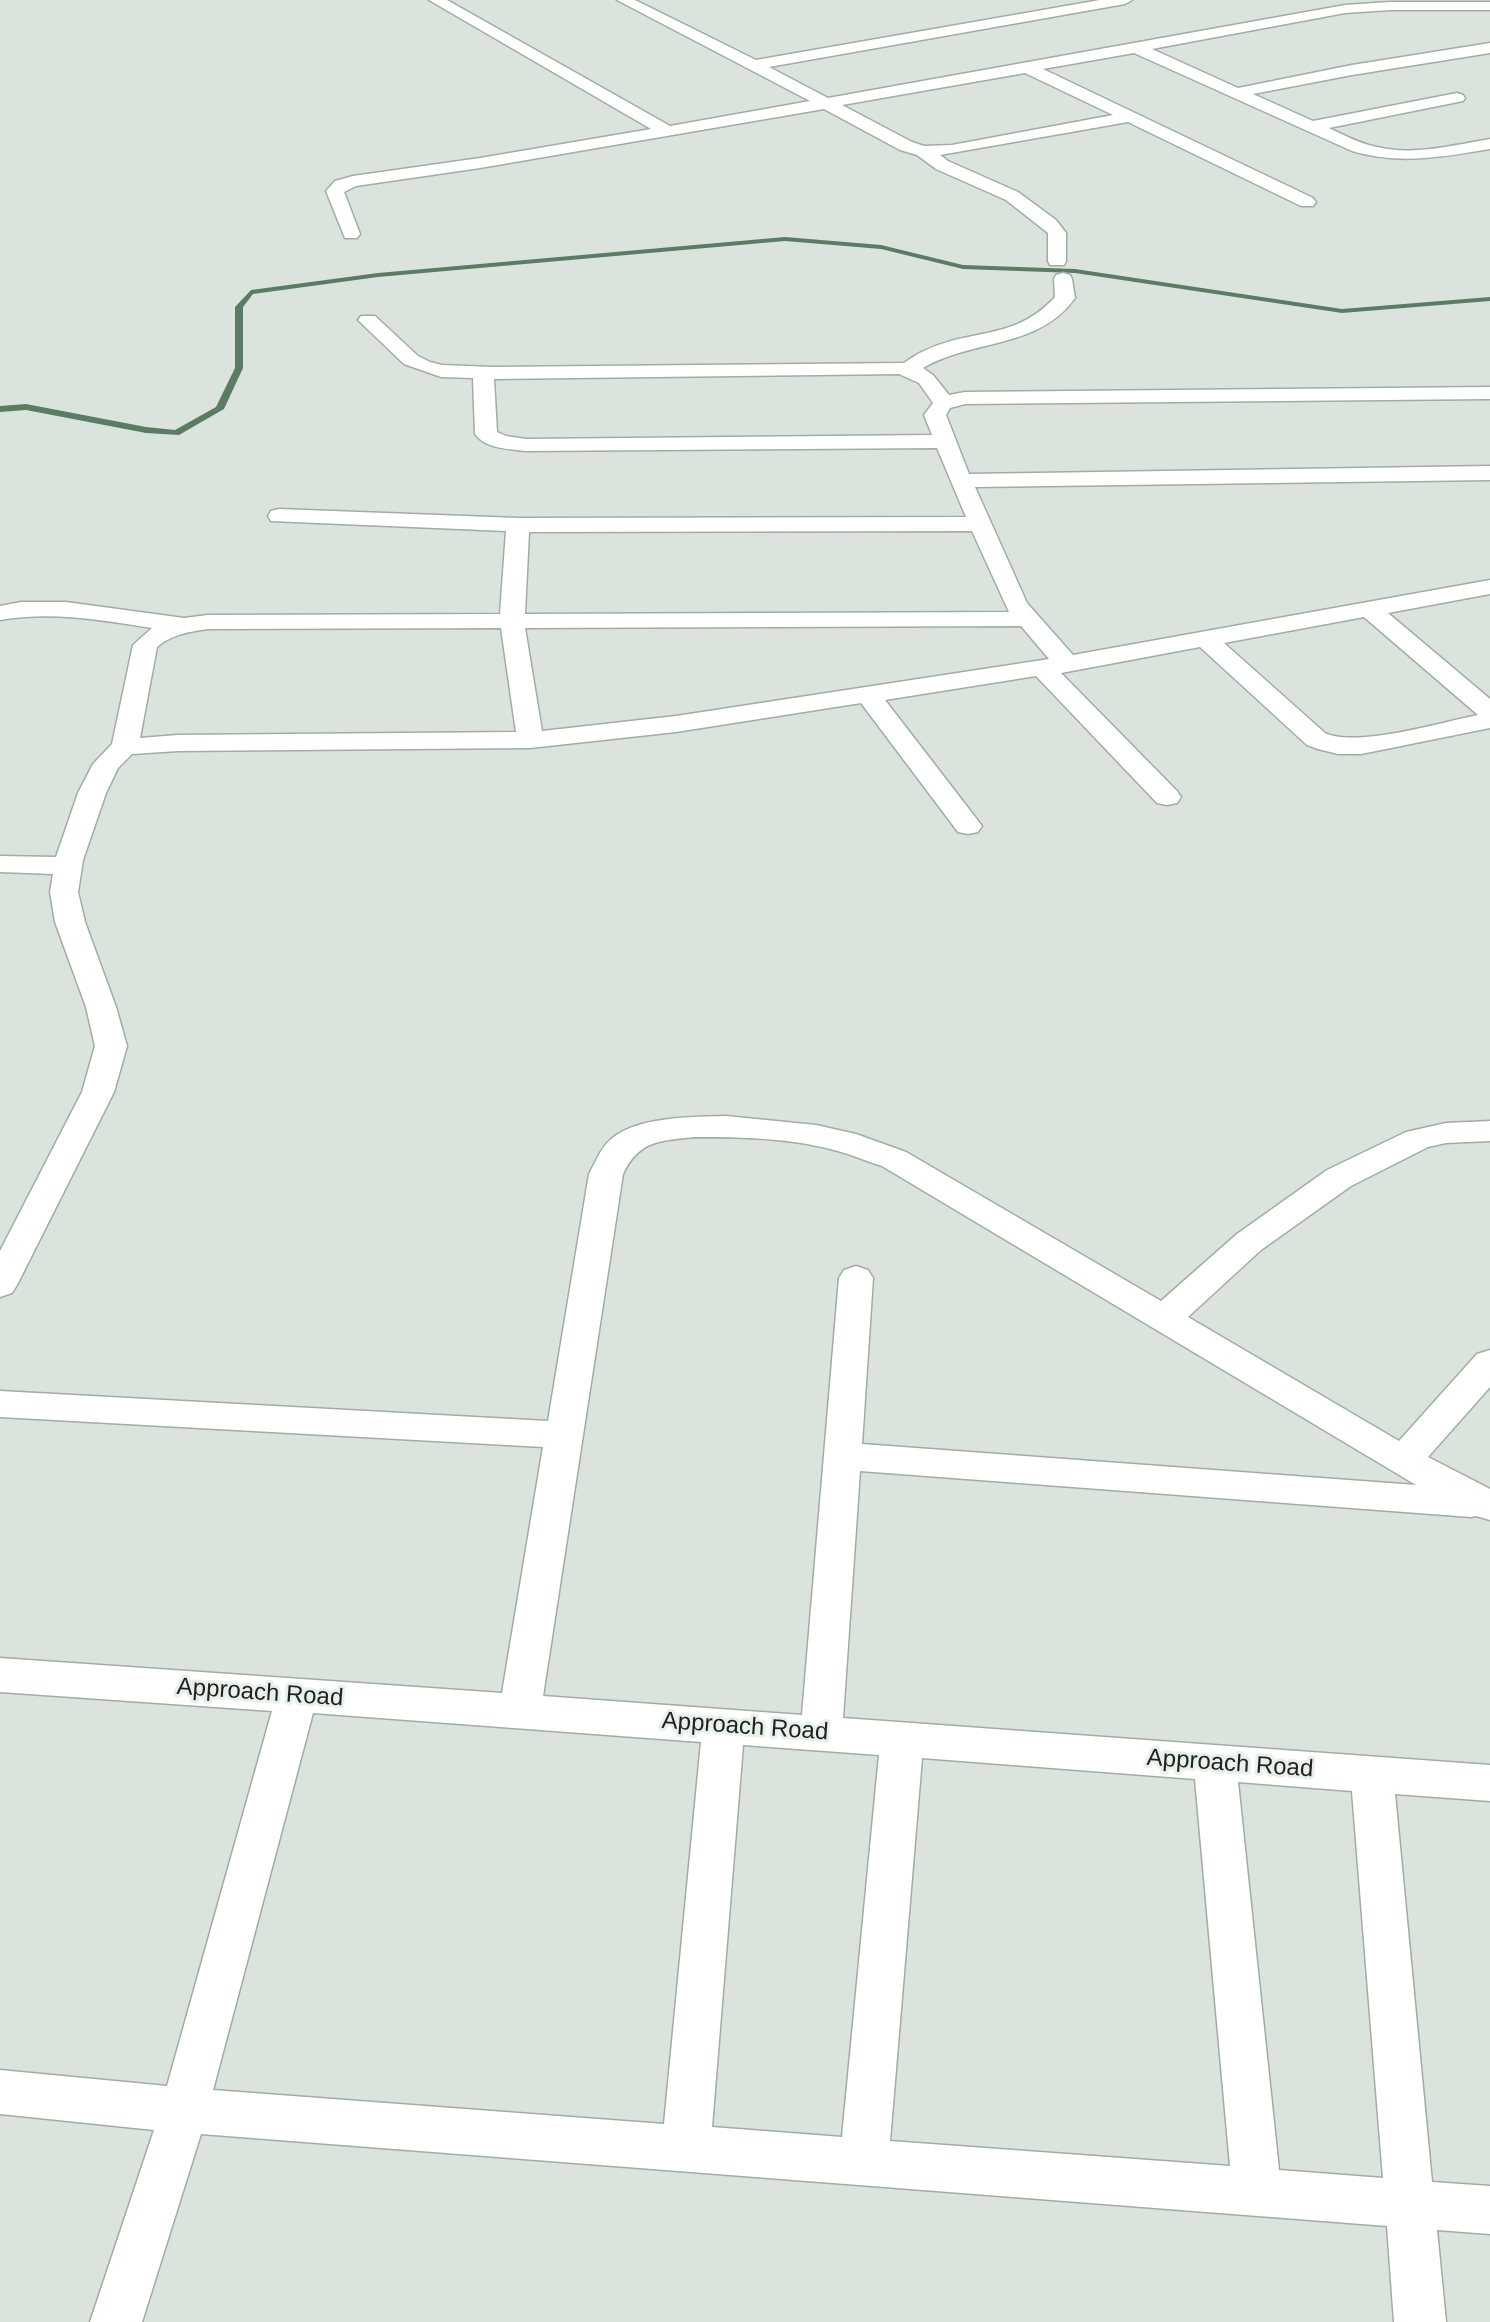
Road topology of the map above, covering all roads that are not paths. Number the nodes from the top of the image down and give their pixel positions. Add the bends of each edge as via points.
1 (436, 0) edge
2 (624, 0) edge
3 (1125, 0) edge
4 (1490, 6) edge
5 (1136, 48) junction
6 (1490, 48) edge
7 (754, 65) junction
8 (1028, 68) junction
9 (1235, 93) junction
10 (1457, 98) dead end
11 (825, 103) junction
12 (1129, 117) junction
13 (1312, 126) junction
14 (667, 131) junction
15 (1490, 144) edge
16 (923, 151) junction
17 (1307, 202) dead end
18 (351, 234) dead end
19 (368, 320) dead end
20 (908, 369) junction
21 (483, 373) junction
22 (1490, 393) edge
23 (943, 403) junction
24 (945, 441) junction
25 (1490, 473) edge
26 (961, 481) junction
27 (279, 516) dead end
28 (980, 524) junction
29 (519, 525) junction
30 (1490, 587) edge
31 (1369, 609) junction
32 (0, 612) edge
33 (1028, 619) junction
34 (512, 621) junction
35 (182, 625) junction
36 (1205, 639) junction
37 (1054, 666) junction
38 (868, 695) junction
39 (1490, 712) edge
40 (1490, 720) edge
41 (530, 740) junction
42 (125, 747) junction
43 (1167, 797) dead end
44 (968, 826) dead end
45 (0, 864) edge
46 (69, 866) junction
47 (1490, 1131) edge
48 (856, 1278) dead end
49 (0, 1285) edge
50 (1166, 1318) junction
51 (1490, 1363) edge
52 (0, 1404) edge
53 (564, 1435) junction
54 (843, 1456) junction
55 (1403, 1461) junction
56 (1487, 1505) edge
57 (0, 1675) edge
58 (297, 1695) junction
59 (520, 1711) junction
60 (724, 1726) junction
61 (821, 1733) junction
62 (902, 1739) junction
63 (1215, 1763) junction
64 (1372, 1774) junction
65 (1490, 1783) edge
66 (0, 2092) edge
67 (184, 2110) junction
68 (686, 2148) junction
69 (864, 2163) junction
70 (1257, 2193) junction
71 (1410, 2205) junction
72 (1490, 2210) edge
73 (116, 2322) edge
74 (1420, 2322) edge

1 - 14 street
2 - 7 street
3 - 7 street
4 - 5 street via 1345,9
5 - 8 street
5 - 9 street
6 - 9 street
7 - 11 street
8 - 11 street
8 - 12 street
9 - 13 street
10 - 13 street
11 - 14 street
11 - 16 street
12 - 16 street via 952,150
12 - 17 street
13 - 15 street via 1382,155 1413,156
14 - 18 street via 341,185 335,190
16 - 20 street via 947,168 1012,196 1050,224 1057,233 1065,298 1022,331 945,350
19 - 21 street via 411,360 423,366
20 - 21 street
20 - 23 street via 926,377
21 - 24 street via 486,434 502,442 526,445
22 - 23 street via 965,398
23 - 24 street via 935,416
24 - 26 street
25 - 26 street
26 - 28 street
27 - 29 street
28 - 29 street
28 - 33 street via 1016,605
29 - 34 street
30 - 31 street
31 - 36 street
31 - 39 street
32 - 35 street via 63,608
33 - 34 street
33 - 37 street
34 - 35 street
34 - 41 street
35 - 42 street via 156,633 145,645
36 - 37 street
36 - 40 street via 1316,739 1328,745 1361,746
37 - 38 street
37 - 43 street
38 - 41 street via 676,724
38 - 44 street
41 - 42 street via 178,742
42 - 46 street via 106,764 92,793
45 - 46 street
46 - 49 street via 64,892 70,922 111,1046 98,1092
47 - 50 street via 1418,1139 1339,1178 1249,1242
48 - 54 street
50 - 53 street via 894,1159 838,1140 783,1131 688,1126 652,1131 622,1147 606,1174
50 - 55 street
51 - 55 street
52 - 53 street
53 - 59 street
54 - 56 street
54 - 61 street
55 - 56 street
57 - 58 street, Approach Road
58 - 59 street, Approach Road
58 - 67 street
59 - 60 street, Approach Road
60 - 61 street, Approach Road
60 - 68 street
61 - 62 street, Approach Road
62 - 63 street, Approach Road
62 - 69 street
63 - 64 street, Approach Road
63 - 70 street
64 - 65 street, Approach Road
64 - 71 street
66 - 67 street
67 - 68 street
67 - 73 street
68 - 69 street
69 - 70 street
70 - 71 street
71 - 72 street
71 - 74 street

